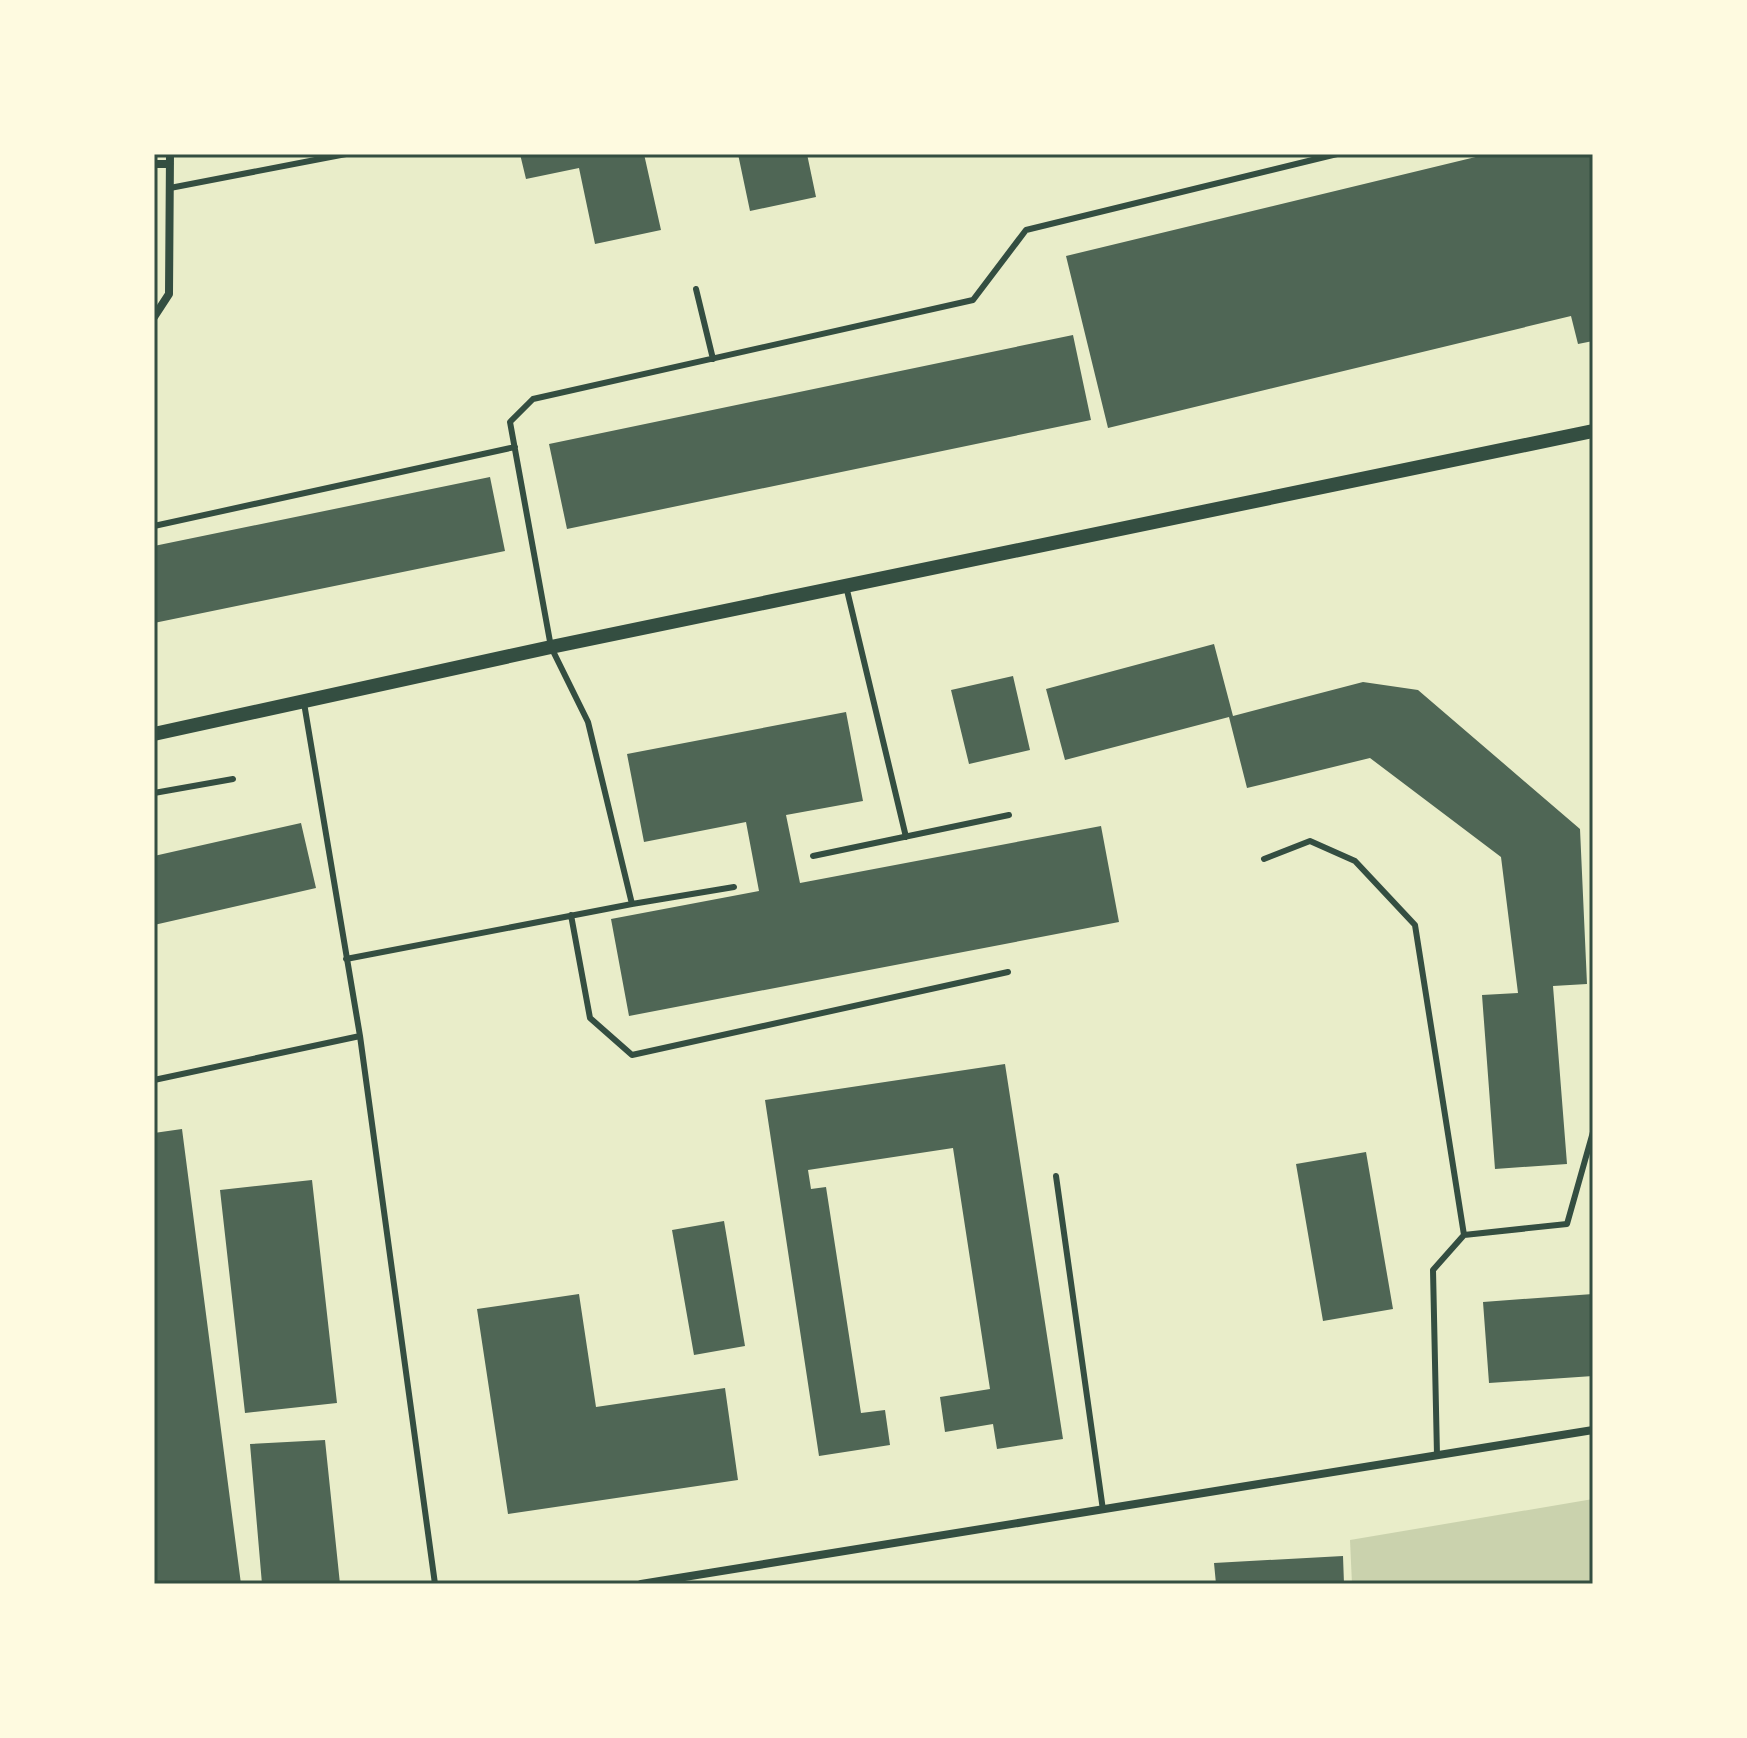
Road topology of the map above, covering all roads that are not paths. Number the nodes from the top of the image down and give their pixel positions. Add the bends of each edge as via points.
1 (346, 154) edge
2 (1337, 154) edge
3 (170, 159) edge
4 (154, 164) edge
5 (170, 188) junction
6 (696, 289) dead end
7 (154, 317) edge
8 (713, 359) junction
9 (1593, 431) edge
10 (515, 447) junction
11 (154, 526) edge
12 (846, 586) junction
13 (551, 647) junction
14 (304, 700) junction
15 (154, 734) edge
16 (233, 779) dead end
17 (154, 793) edge
18 (1009, 815) dead end
19 (906, 837) junction
20 (813, 856) dead end
21 (1264, 859) dead end
22 (734, 887) dead end
23 (632, 904) junction
24 (571, 915) junction
25 (346, 959) junction
26 (1008, 972) dead end
27 (360, 1036) junction
28 (154, 1080) edge
29 (1593, 1132) edge
30 (1056, 1176) dead end
31 (1464, 1235) junction
32 (1593, 1430) edge
33 (1437, 1455) junction
34 (1103, 1510) junction
35 (435, 1584) edge
36 (641, 1584) edge

1 - 5 lane
2 - 8 lane via 1026,230 973,300
3 - 4 street
3 - 5 street
5 - 7 street via 169,294
6 - 8 lane
8 - 10 lane via 533,399 510,422
9 - 12 street
10 - 11 lane
10 - 13 lane
12 - 13 street
12 - 19 lane
13 - 14 street
13 - 23 lane via 588,722
14 - 15 street
14 - 25 lane
16 - 17 lane
18 - 19 lane
19 - 20 lane
21 - 31 lane via 1310,841 1355,861 1415,925
22 - 23 lane
23 - 24 lane
24 - 25 lane
24 - 26 lane via 590,1018 632,1055
25 - 27 lane
27 - 28 lane
27 - 35 lane
29 - 31 lane via 1567,1224
30 - 34 lane
31 - 33 lane via 1433,1270
32 - 33 street
33 - 34 street
34 - 36 street

